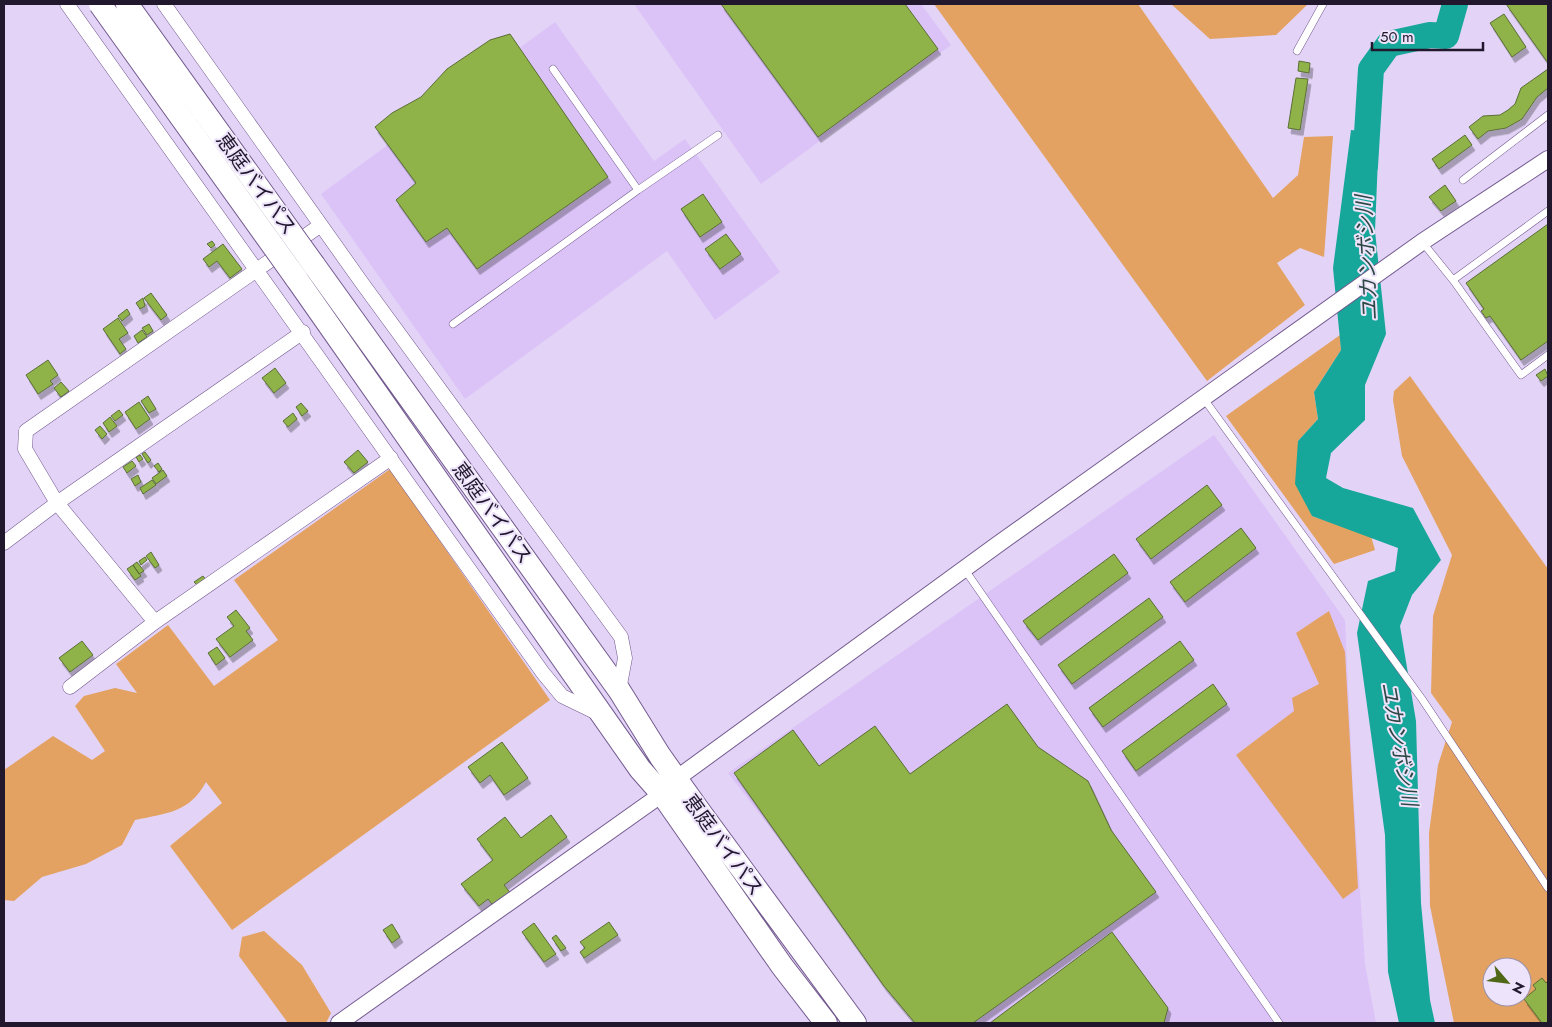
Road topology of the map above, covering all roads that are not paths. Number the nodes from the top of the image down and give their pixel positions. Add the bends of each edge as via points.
1 (67, 4) edge
2 (100, 4) edge
3 (127, 4) edge
4 (164, 4) edge
5 (1323, 4) edge
6 (1297, 51) dead end
7 (553, 69) dead end
8 (1548, 115) edge
9 (718, 135) dead end
10 (1548, 159) edge
11 (1463, 180) dead end
12 (638, 190) junction
13 (1548, 211) edge
14 (321, 225) junction
15 (1422, 242) junction
16 (256, 271) junction
17 (305, 272) junction
18 (1453, 280) junction
19 (454, 324) dead end
20 (303, 332) junction
21 (1548, 355) edge
22 (1204, 399) junction
23 (391, 458) junction
24 (57, 503) junction
25 (4, 543) edge
26 (965, 570) junction
27 (155, 622) junction
28 (70, 687) dead end
29 (619, 690) junction
30 (605, 716) junction
31 (669, 786) junction
32 (1548, 888) edge
33 (339, 1023) edge
34 (826, 1023) edge
35 (855, 1023) edge
36 (1279, 1023) edge

1 - 16 street
2 - 17 highway, 恵庭バイパス, bridge
3 - 17 highway, 恵庭バイパス, bridge
4 - 14 street
5 - 6 lane
7 - 12 lane
8 - 11 lane
9 - 12 lane
10 - 15 street
12 - 19 lane
13 - 18 lane
14 - 16 street
14 - 29 street via 621,636 624,658
15 - 18 lane
15 - 22 street
16 - 20 street
16 - 24 street via 26,431 25,448
17 - 29 highway, 恵庭バイパス
17 - 30 highway, 恵庭バイパス
18 - 21 lane via 1521,375
20 - 23 street
20 - 24 street
22 - 26 street
22 - 32 lane via 1422,700
23 - 27 street
23 - 30 street via 562,696
24 - 25 street
24 - 27 street
26 - 31 street
26 - 36 lane
27 - 28 street
29 - 31 highway, 恵庭バイパス
30 - 31 highway, 恵庭バイパス via 640,769
31 - 33 street
31 - 34 highway, 恵庭バイパス via 782,966
31 - 35 highway, 恵庭バイパス

